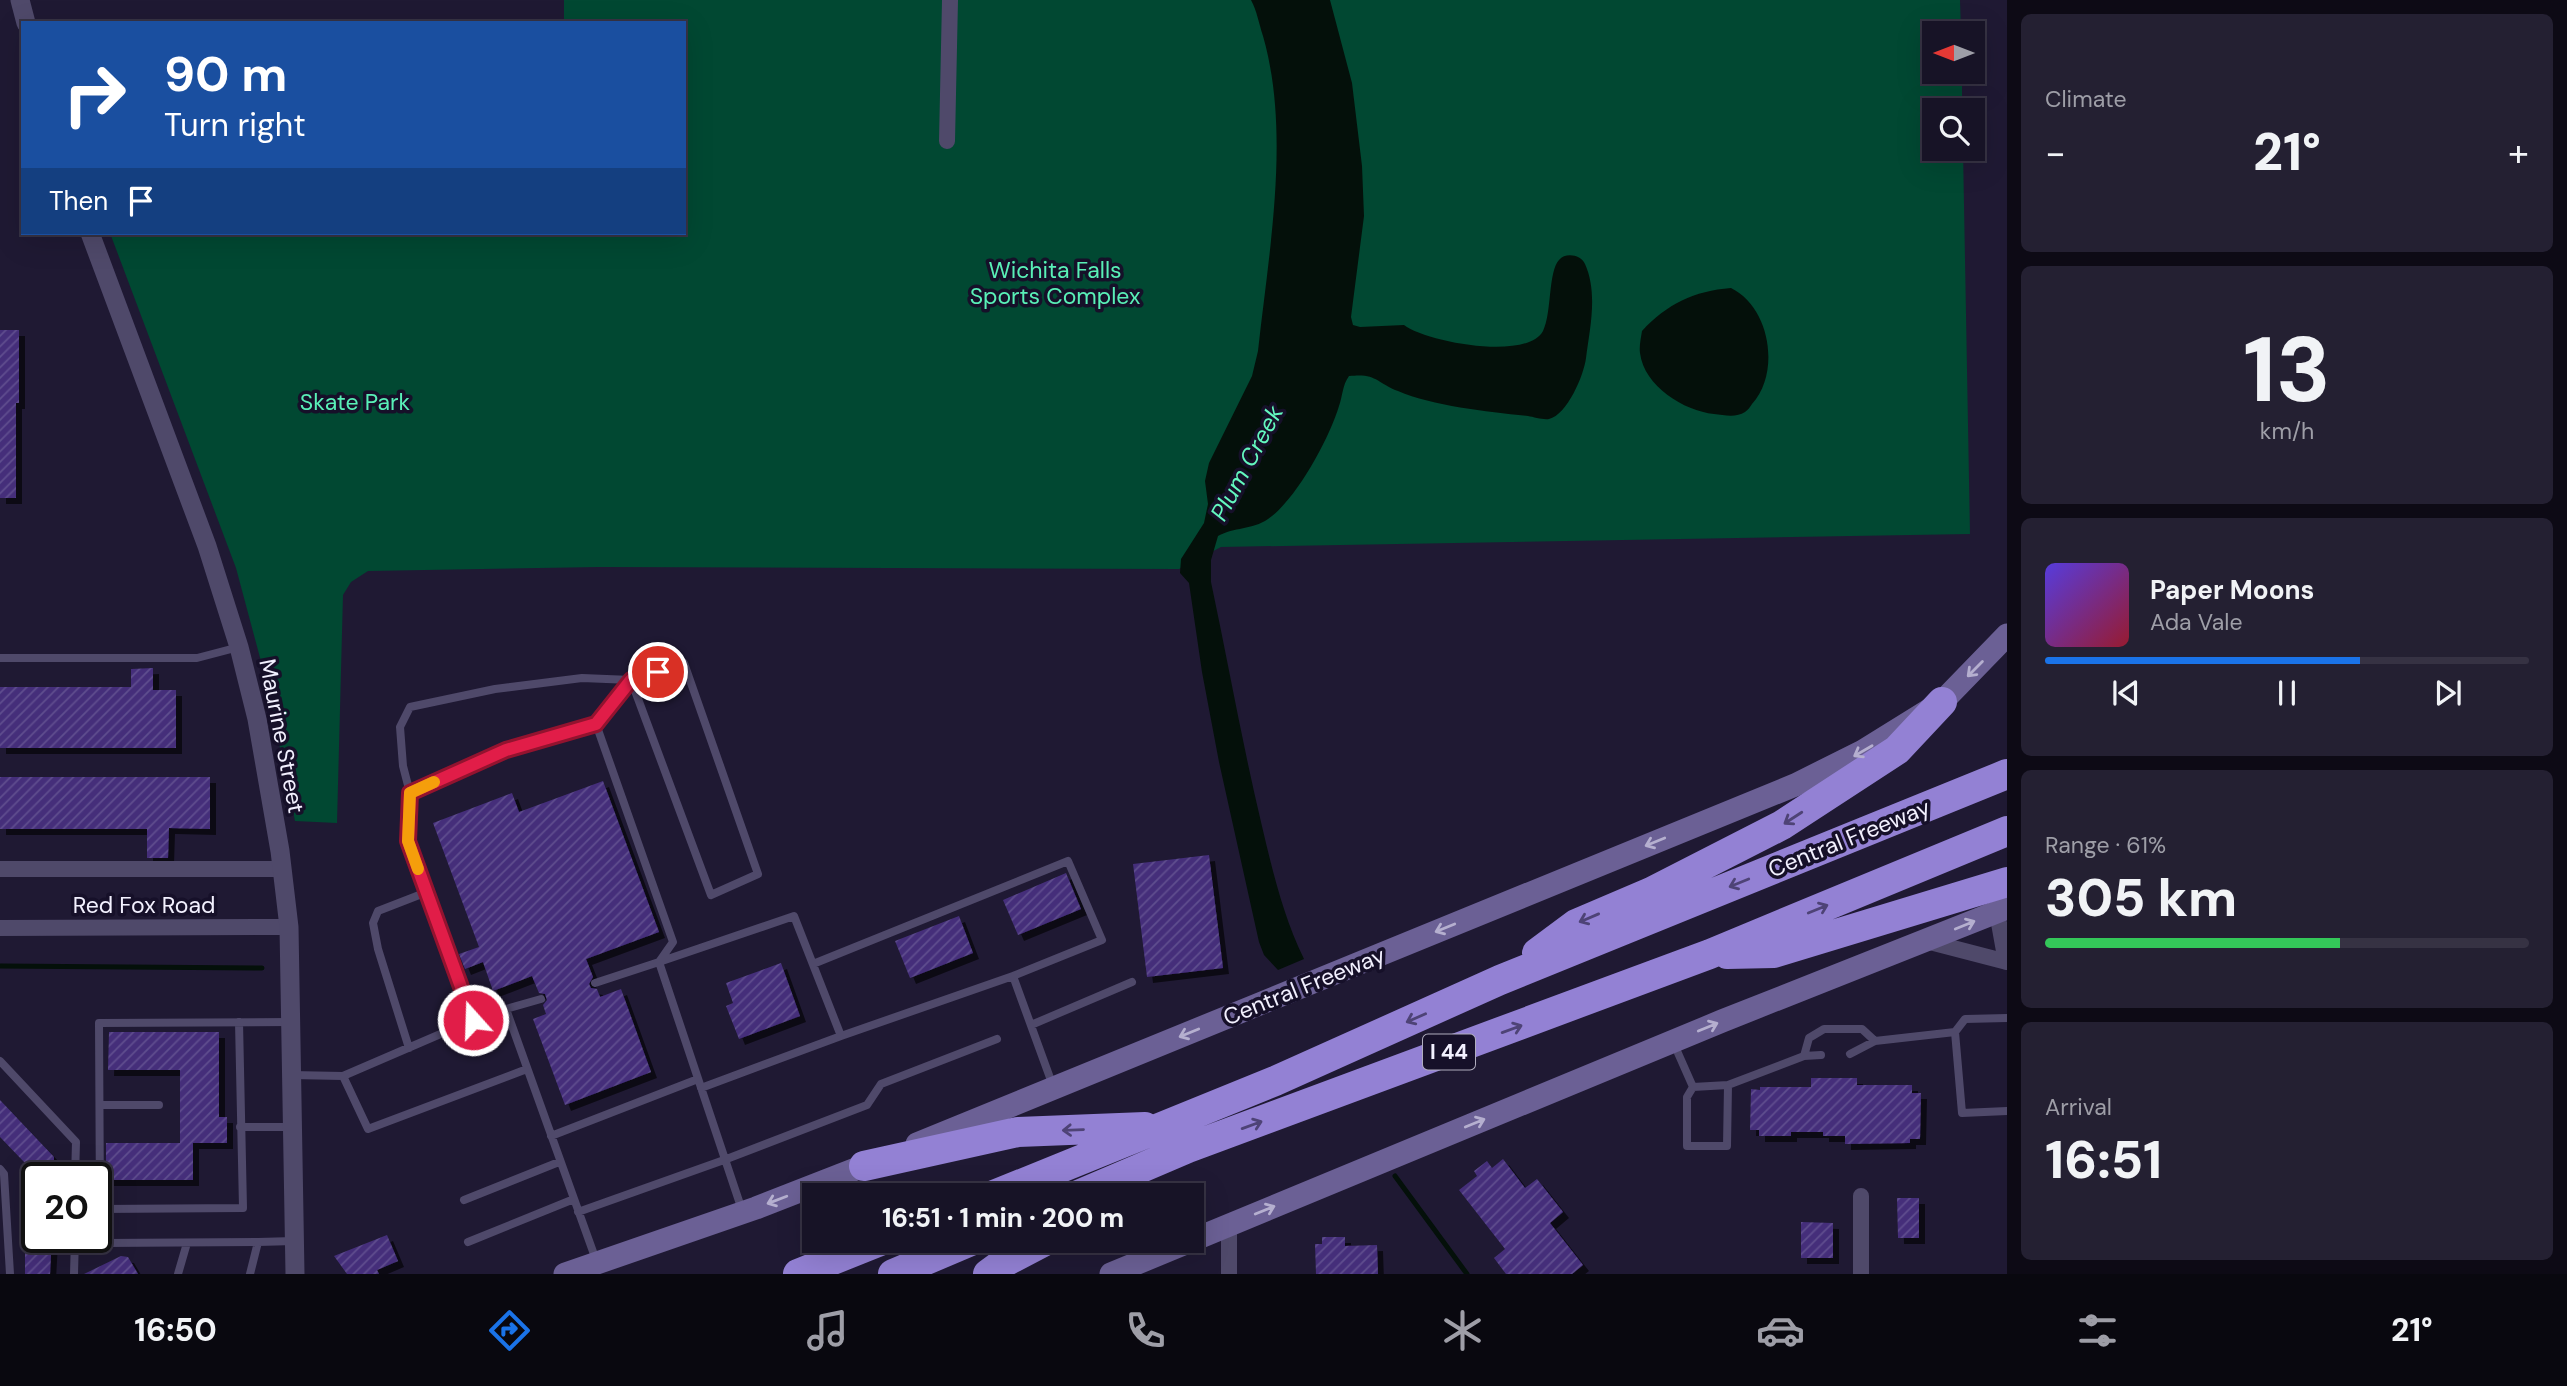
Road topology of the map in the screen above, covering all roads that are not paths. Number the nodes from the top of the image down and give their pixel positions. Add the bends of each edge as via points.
1 (20, 0) edge
2 (950, 0) edge
3 (25, 21) edge
4 (947, 141) dead end
5 (91, 235) edge
6 (2007, 635) edge
7 (239, 647) junction
8 (0, 658) edge
9 (631, 680) junction
10 (1942, 702) junction
11 (596, 724) junction
12 (2007, 774) edge
13 (410, 793) junction
14 (2007, 831) edge
15 (0, 869) edge
16 (282, 869) junction
17 (2007, 882) edge
18 (427, 892) junction
19 (2002, 910) edge
20 (289, 927) junction
21 (0, 928) edge
22 (1926, 941) junction
23 (1710, 954) junction
24 (659, 962) junction
25 (2007, 962) edge
26 (813, 964) junction
27 (1013, 976) junction
28 (1500, 980) junction
29 (1132, 982) dead end
30 (595, 983) dead end
31 (541, 999) dead end
32 (506, 1010) junction
33 (2007, 1018) edge
34 (473, 1020) junction
35 (239, 1022) junction
36 (291, 1022) junction
37 (1031, 1025) junction
38 (1955, 1032) junction
39 (841, 1036) junction
40 (997, 1039) dead end
41 (1673, 1041) junction
42 (1875, 1041) junction
43 (408, 1048) junction
44 (1850, 1054) dead end
45 (1821, 1055) dead end
46 (1804, 1056) junction
47 (0, 1061) edge
48 (527, 1069) junction
49 (291, 1075) junction
50 (343, 1076) junction
51 (700, 1083) junction
52 (1728, 1085) junction
53 (1693, 1087) junction
54 (1054, 1088) junction
55 (101, 1105) junction
56 (159, 1105) dead end
57 (2007, 1111) edge
58 (1166, 1126) junction
59 (240, 1127) junction
60 (291, 1127) junction
61 (551, 1136) junction
62 (1188, 1148) junction
63 (724, 1160) junction
64 (75, 1162) edge
65 (559, 1162) junction
66 (864, 1166) junction
67 (0, 1170) edge
68 (1023, 1183) edge
69 (1106, 1183) edge
70 (1140, 1183) edge
71 (1861, 1196) dead end
72 (574, 1199) junction
73 (464, 1200) dead end
74 (578, 1212) junction
75 (743, 1213) junction
76 (1229, 1225) junction
77 (294, 1241) junction
78 (258, 1242) junction
79 (467, 1242) dead end
80 (112, 1243) edge
81 (187, 1243) junction
82 (75, 1253) edge
83 (850, 1253) edge
84 (942, 1253) edge
85 (1022, 1253) edge
86 (597, 1263) junction
87 (10, 1274) edge
88 (74, 1274) edge
89 (178, 1274) edge
90 (250, 1274) edge
91 (295, 1274) edge
92 (565, 1274) edge
93 (798, 1274) edge
94 (892, 1274) edge
95 (988, 1274) edge
96 (1111, 1274) edge
97 (1229, 1274) edge
98 (1861, 1274) edge

1 - 3 street
2 - 4 street
5 - 7 street, Maurine Street via 207,546
6 -> 10 main road, Central Freeway
7 - 8 lane via 197,658
7 - 16 street, Maurine Street via 257,719
9 - 9 lane via 684,663 758,874 711,895
9 - 11 lane
9 - 13 lane via 570,680 495,689 410,707 400,727 402,766
10 -> 28 highway via 1897,751 1782,825 1651,892 1576,924
10 -> 54 main road, Central Freeway via 1863,751 1795,785
11 - 13 lane via 506,750
11 - 24 lane via 673,942
12 -> 28 highway, Central Freeway / I 44
13 - 18 lane via 408,841
23 -> 14 highway, I 44
15 - 16 street
16 - 20 street, Maurine Street
17 - 23 highway via 1774,953
18 - 34 lane
18 - 43 lane via 378,911 373,923
22 -> 19 main road
19 - 25 street
20 - 21 street, Red Fox Road
20 - 36 street, Maurine Street
22 - 25 street
41 -> 22 main road
62 -> 23 highway, I 44
24 - 26 lane via 794,916
24 - 30 lane
24 - 51 lane
26 - 27 lane via 1068,861 1102,940
26 - 39 lane
27 - 37 lane
27 - 39 lane
28 -> 58 highway, Central Freeway / I 44
29 - 37 lane
31 - 32 lane
32 - 34 lane
32 - 48 lane
33 - 38 lane via 1965,1019
34 - 43 lane
35 - 36 lane
35 - 55 lane via 99,1023
35 - 59 lane
36 - 49 street, Maurine Street
37 - 54 lane
38 - 42 lane
38 - 57 lane via 1962,1112
39 - 51 lane
40 - 63 lane via 881,1084 867,1105
41 - 53 lane
76 -> 41 main road
42 - 44 lane
42 - 46 lane via 1862,1029 1824,1029 1809,1038
43 - 50 lane
45 - 46 lane
46 - 52 lane
47 - 64 lane via 76,1142
48 - 50 lane via 368,1129
48 - 61 lane
49 - 50 lane
49 - 60 street, Maurine Street
51 - 61 lane
51 - 63 lane
52 - 53 lane
52 - 53 lane via 1727,1146 1688,1146 1687,1097
54 - 66 main road, Central Freeway
55 - 56 lane
55 - 59 lane via 100,1209 243,1208
58 -> 66 highway via 1018,1132
58 - 68 highway, Central Freeway / I 44
59 - 60 lane
60 - 77 street, Maurine Street
61 - 65 lane
62 - 69 highway, I 44
62 - 70 highway
63 - 74 lane
63 - 75 lane
65 - 72 lane
65 - 73 lane
66 -> 75 main road, Central Freeway
67 - 87 lane via 4,1174
71 - 98 street
72 - 74 lane
72 - 79 lane
74 - 86 lane
75 - 86 main road, Central Freeway
76 - 96 main road
76 - 97 street
77 - 78 lane
77 - 91 street, Maurine Street
78 - 81 lane
78 - 90 lane
80 - 81 lane
81 - 89 lane
82 - 88 lane
83 - 93 highway
84 - 94 highway
85 - 95 highway
86 - 92 main road, Central Freeway

